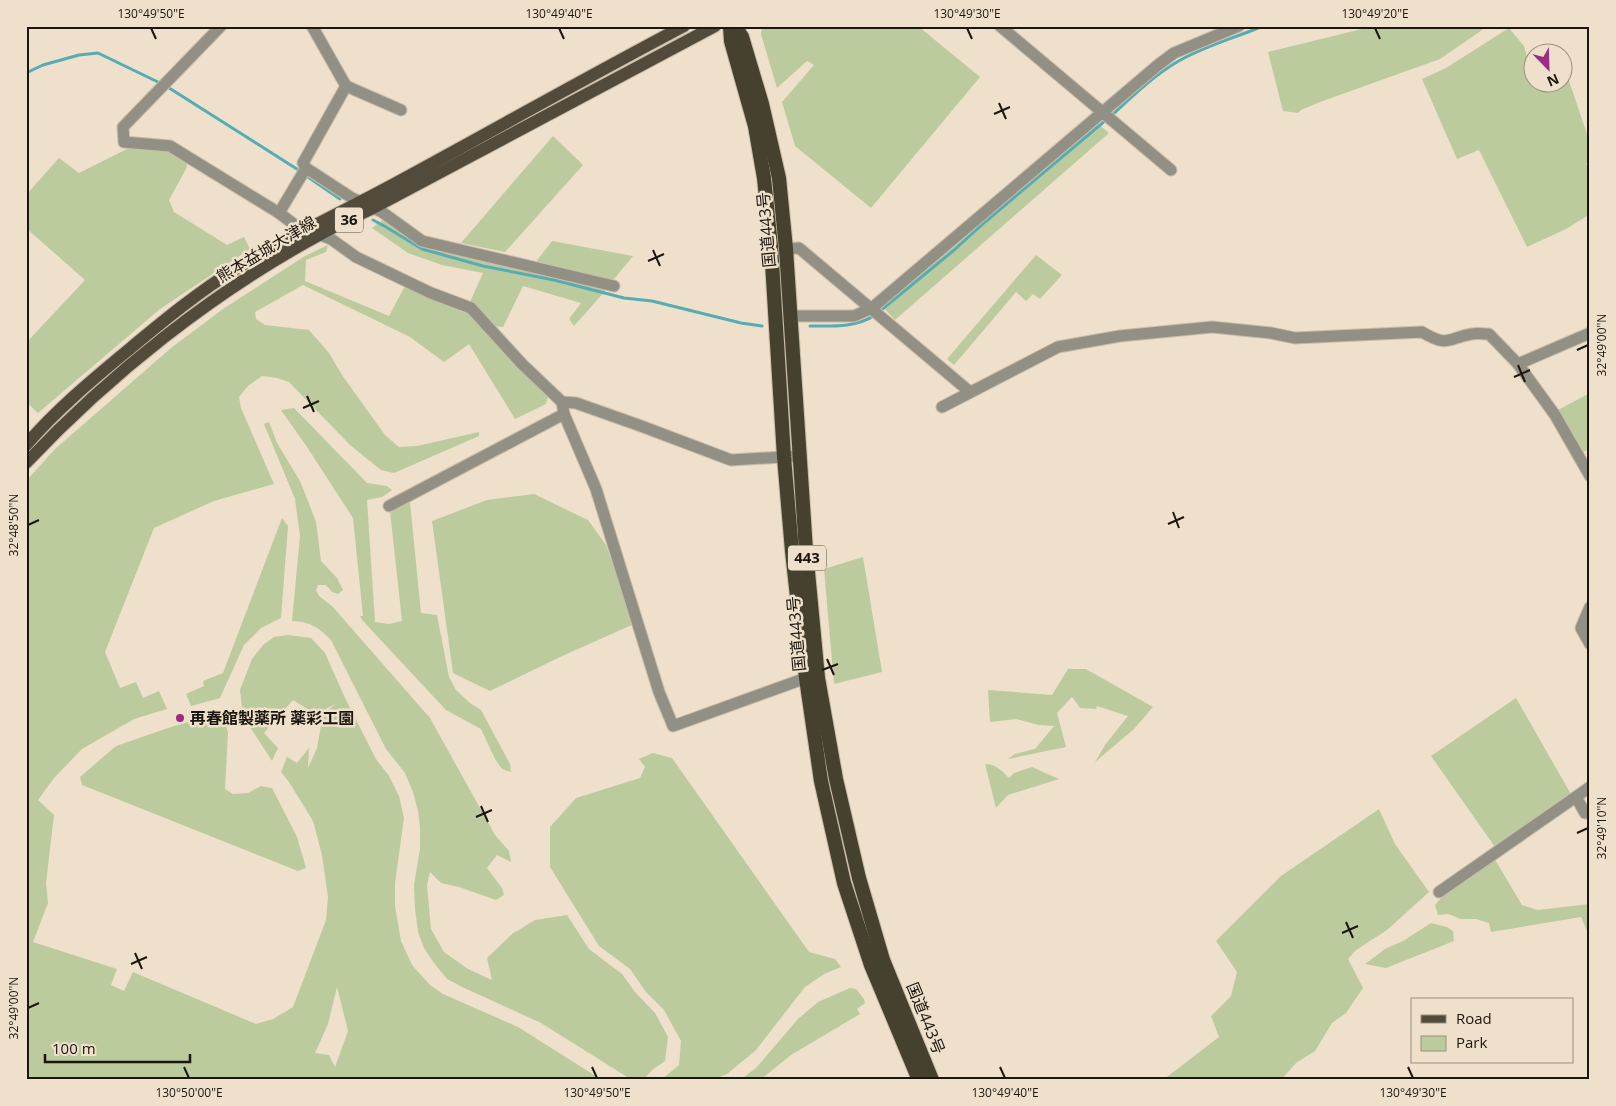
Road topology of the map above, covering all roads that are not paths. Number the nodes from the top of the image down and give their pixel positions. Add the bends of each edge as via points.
1 (222, 26) edge
2 (312, 26) edge
3 (684, 26) edge
4 (715, 26) edge
5 (730, 26) edge
6 (735, 26) edge
7 (1000, 26) edge
8 (1239, 26) edge
9 (346, 86) junction
10 (401, 110) dead end
11 (1106, 117) junction
12 (1171, 170) dead end
13 (303, 172) junction
14 (361, 202) junction
15 (373, 208) junction
16 (279, 213) junction
17 (306, 230) junction
18 (319, 234) junction
19 (786, 249) junction
20 (614, 286) dead end
21 (876, 312) junction
22 (791, 316) junction
23 (1590, 333) edge
24 (1518, 364) junction
25 (970, 392) junction
26 (942, 407) dead end
27 (563, 408) junction
28 (26, 445) edge
29 (784, 456) junction
30 (800, 456) junction
31 (26, 463) edge
32 (1590, 476) edge
33 (388, 506) dead end
34 (1590, 607) edge
35 (1590, 644) edge
36 (812, 678) junction
37 (1590, 787) edge
38 (1576, 797) junction
39 (1590, 813) edge
40 (1439, 892) dead end
41 (919, 1080) edge
42 (932, 1080) edge

1 - 16 street via 123,127 124,142 170,146
2 - 9 street
3 - 14 main road, 熊本益城大津線 / 36
4 - 15 main road, 熊本益城大津線 / 36
5 - 29 highway, 国道443号 / 443 via 731,42 755,126 764,178
6 - 19 highway, 国道443号 / 443 via 742,37 779,178
7 - 11 street
8 - 11 street via 1174,53
9 - 10 street
9 - 13 street via 303,163
11 - 12 street
11 - 21 street
13 - 14 street
13 - 16 street
14 - 15 street
14 - 17 main road, 熊本益城大津線 / 36
15 - 18 main road, 熊本益城大津線 / 36
15 - 20 street via 422,241
16 - 17 street
17 - 18 street
17 - 28 main road, 熊本益城大津線 / 36 via 198,294 96,378
18 - 27 street via 356,257 431,294 471,308
18 - 31 main road, 熊本益城大津線 / 36 via 246,278 160,341 103,388
19 - 21 street via 799,248
19 - 22 highway, 国道443号 / 443
21 - 22 street via 854,316
21 - 25 street
22 - 30 highway, 国道443号 / 443
23 - 24 street
24 - 25 street via 1489,334 1472,334 1448,341 1435,340 1422,332 1295,338 1212,326 1120,336 1058,347
24 - 32 street via 1554,415
25 - 26 street
27 - 29 street via 576,403 731,460
27 - 33 street
27 - 36 street via 596,489 659,692 673,726
29 - 30 street
29 - 36 highway, 国道443号 / 443 via 792,551
30 - 36 highway, 国道443号 / 443
34 - 35 street via 1581,628
36 - 41 highway, 国道443号 / 443 via 821,781 844,883 871,965
36 - 42 highway, 国道443号 / 443 via 859,878 884,960
37 - 38 street
38 - 39 street via 1585,813
38 - 40 street

